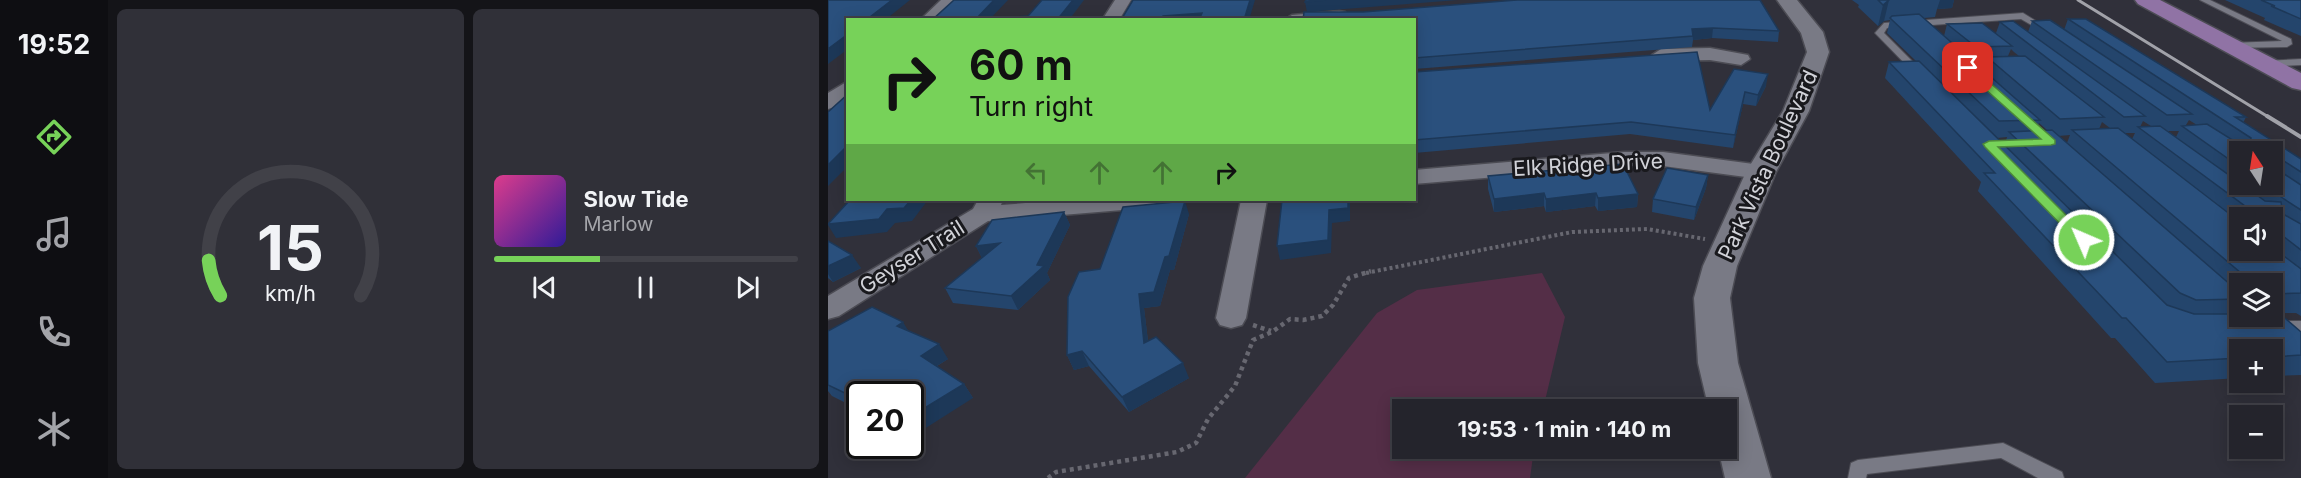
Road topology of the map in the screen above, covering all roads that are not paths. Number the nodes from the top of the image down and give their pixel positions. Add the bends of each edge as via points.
1 (951, 0) edge
2 (1123, 0) edge
3 (1292, 0) edge
4 (1787, 0) edge
5 (2145, 0) edge
6 (2204, 0) edge
7 (1351, 15) edge
8 (1992, 17) junction
9 (930, 18) edge
10 (1111, 18) edge
11 (1290, 18) edge
12 (1314, 18) edge
13 (1963, 19) junction
14 (1917, 23) junction
15 (2010, 30) edge
16 (1980, 33) edge
17 (2056, 37) edge
18 (1934, 38) edge
19 (2230, 46) junction
20 (1645, 57) edge
21 (1741, 60) dead end
22 (2301, 62) edge
23 (2265, 64) junction
24 (1926, 80) edge
25 (2301, 83) edge
26 (846, 89) edge
27 (828, 103) edge
28 (1761, 172) junction
29 (1416, 177) edge
30 (1124, 201) edge
31 (1254, 201) edge
32 (987, 207) edge
33 (828, 309) edge
34 (1231, 318) dead end
35 (2282, 327) edge
36 (2299, 328) edge
37 (1748, 478) edge
38 (1857, 478) edge
39 (2055, 478) edge

1 - 9 street
2 - 10 street
3 - 11 street
4 - 28 street, Park Vista Boulevard via 1812,32 1818,52 1796,111
5 - 19 main road
6 - 19 lane via 2288,41
7 - 12 street
8 - 13 lane
8 - 15 lane
8 - 17 lane via 2028,16
13 - 14 lane
13 - 16 lane
14 - 18 lane
14 - 24 lane via 1884,26 1879,33
19 - 23 main road
20 - 21 street via 1710,54
22 - 23 lane
23 - 25 main road
26 - 27 street
28 - 29 street, Elk Ridge Drive via 1663,159 1624,159
28 - 37 street, Park Vista Boulevard via 1720,266 1712,298 1718,363
30 - 32 street
31 - 34 street
32 - 33 street, Geyser Trail
35 - 36 lane
38 - 39 lane via 1858,468 2003,450

